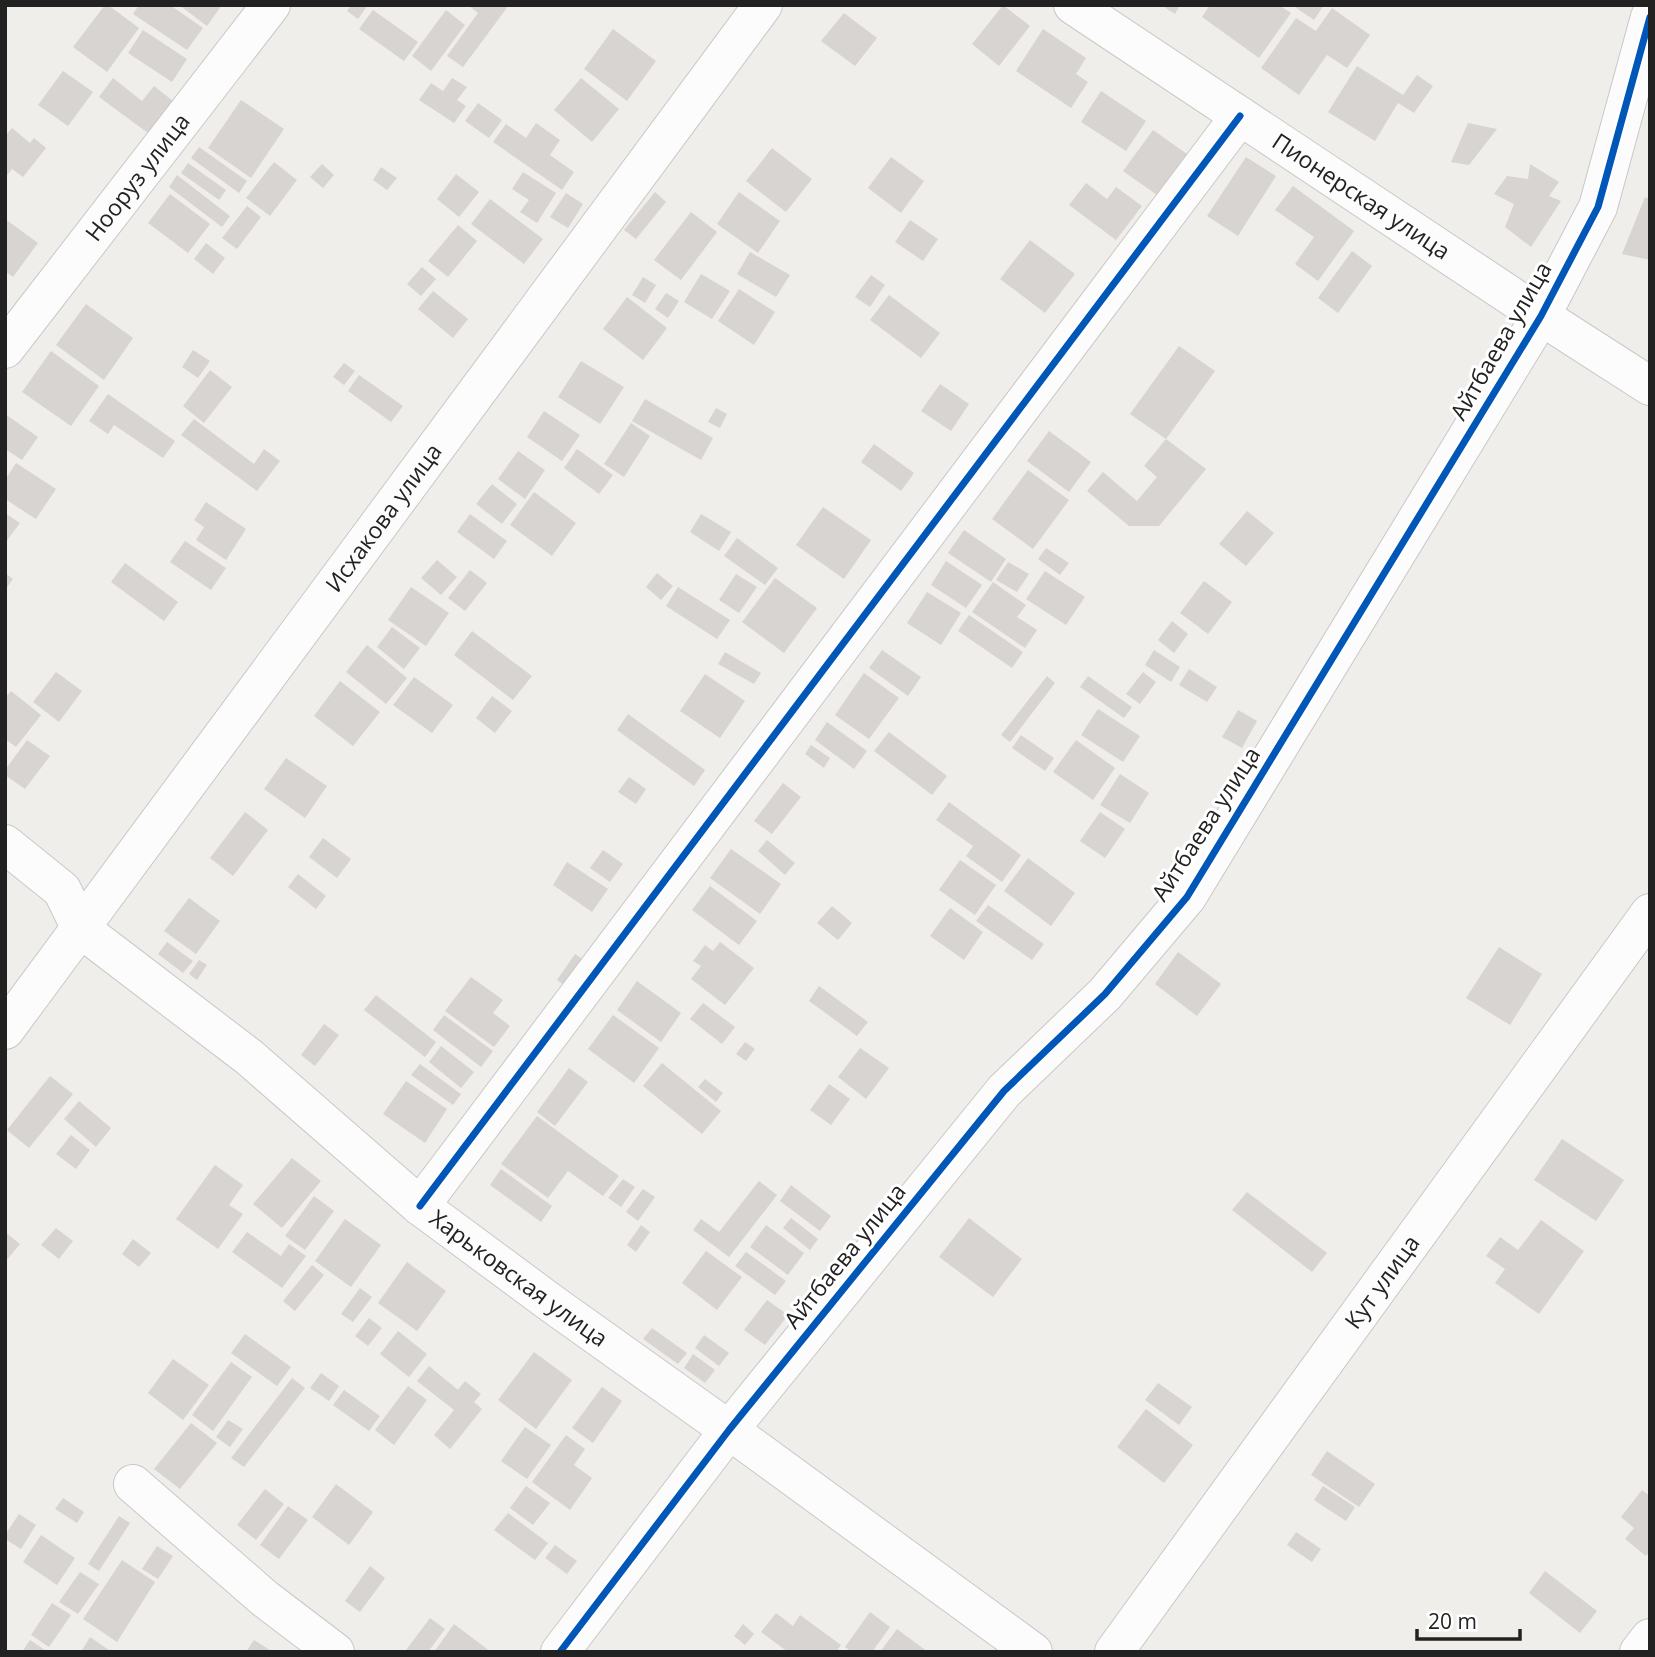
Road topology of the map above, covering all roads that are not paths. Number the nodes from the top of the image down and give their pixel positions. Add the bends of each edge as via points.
1 (271, 5) edge
2 (763, 5) edge
3 (1073, 5) edge
4 (1650, 17) edge
5 (1240, 116) junction
6 (1541, 316) junction
7 (5, 349) edge
8 (1650, 386) edge
9 (5, 844) edge
10 (1650, 913) edge
11 (81, 929) junction
12 (5, 1030) edge
13 (420, 1206) junction
14 (729, 1430) junction
15 (133, 1485) dead end
16 (1650, 1638) edge
17 (335, 1652) edge
18 (560, 1652) edge
19 (1033, 1652) edge
20 (1114, 1652) edge
21 (1639, 1652) edge

1 - 7 street, Нооруз улица
2 - 11 street, Исхакова улица
3 - 5 street, Пионерская улица
4 - 6 street, Айтбаева улица via 1598,207
5 - 6 street, Пионерская улица
5 - 13 street
6 - 8 street, Пионерская улица
6 - 14 street, Айтбаева улица via 1187,897 1105,994 1004,1091
9 - 11 street, Харьковская улица via 62,890
10 - 20 street, Кут улица
11 - 12 street, Исхакова улица
11 - 13 street, Харьковская улица via 249,1056
13 - 14 street, Харьковская улица
14 - 18 street, Айтбаева улица
14 - 19 street, Харьковская улица
15 - 17 street via 264,1598
16 - 21 street

